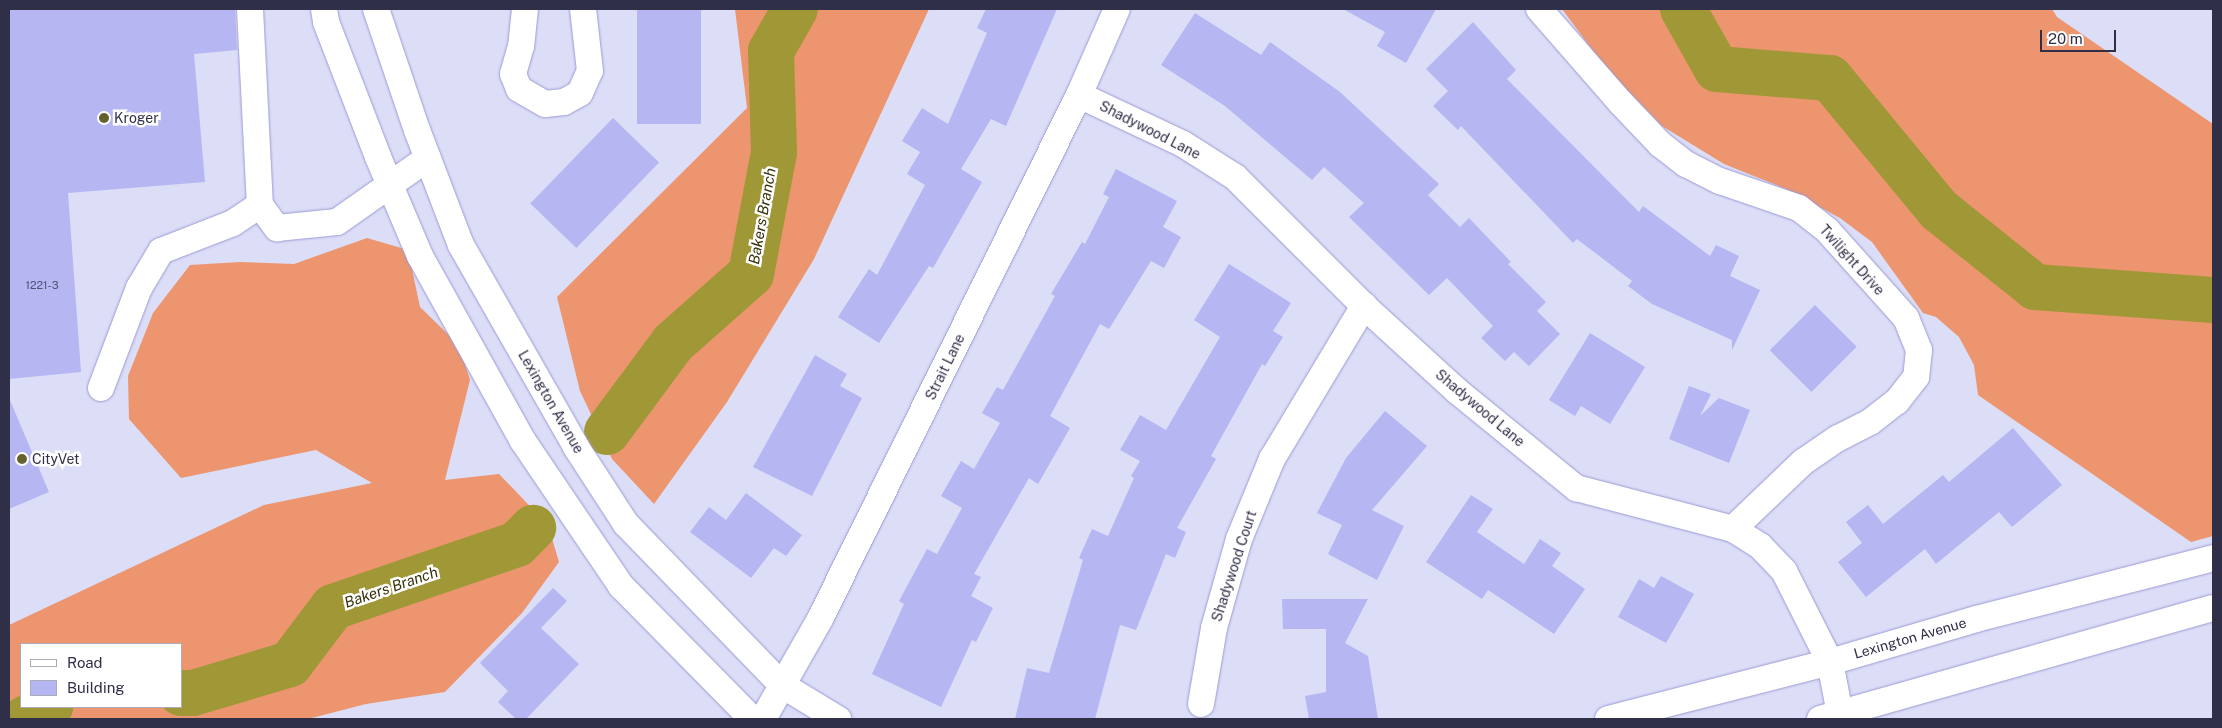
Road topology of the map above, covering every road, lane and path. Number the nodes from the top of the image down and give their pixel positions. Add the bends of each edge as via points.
1 (250, 9) edge
2 (324, 9) edge
3 (376, 9) edge
4 (525, 9) edge
5 (583, 9) edge
6 (1117, 9) edge
7 (1539, 9) edge
8 (1079, 95) junction
9 (428, 158) junction
10 (389, 183) junction
11 (260, 205) junction
12 (1364, 306) junction
13 (101, 388) dead end
14 (1733, 529) junction
15 (2213, 558) edge
16 (2213, 608) edge
17 (1830, 662) junction
18 (782, 685) junction
19 (1201, 704) dead end
20 (1834, 718) edge
21 (752, 719) edge
22 (763, 719) edge
23 (838, 719) edge
24 (1608, 719) edge

1 - 11 street
2 - 10 street via 326,22
3 - 9 street, Lexington Avenue
4 - 5 street via 521,46 513,74 518,90 545,104 564,102 580,94 590,71
6 - 8 street, Strait Lane
7 - 14 street, Twilight Drive via 1621,103 1660,144 1686,164 1720,181 1799,208 1827,230 1906,318 1919,350 1916,378 1897,401 1870,422 1838,438 1803,462
8 - 12 street, Shadywood Lane via 1183,144 1235,177
8 - 18 street, Strait Lane via 820,619
9 - 10 street
9 - 18 street, Lexington Avenue via 461,245 576,447 626,524
10 - 11 street via 337,222 277,228
10 - 21 street via 420,256 523,441 621,586
11 - 13 street via 233,223 161,251 139,288
12 - 14 street, Shadywood Lane via 1457,391 1576,488
12 - 19 street, Shadywood Court via 1272,459 1243,530 1214,628
14 - 17 street, Shadywood Lane via 1760,546 1784,571
15 - 17 street, Lexington Avenue via 1976,619
16 - 20 street
17 - 20 street, Shadywood Lane
17 - 24 street, Lexington Avenue
18 - 22 street, Strait Lane
18 - 23 street, Lexington Avenue

